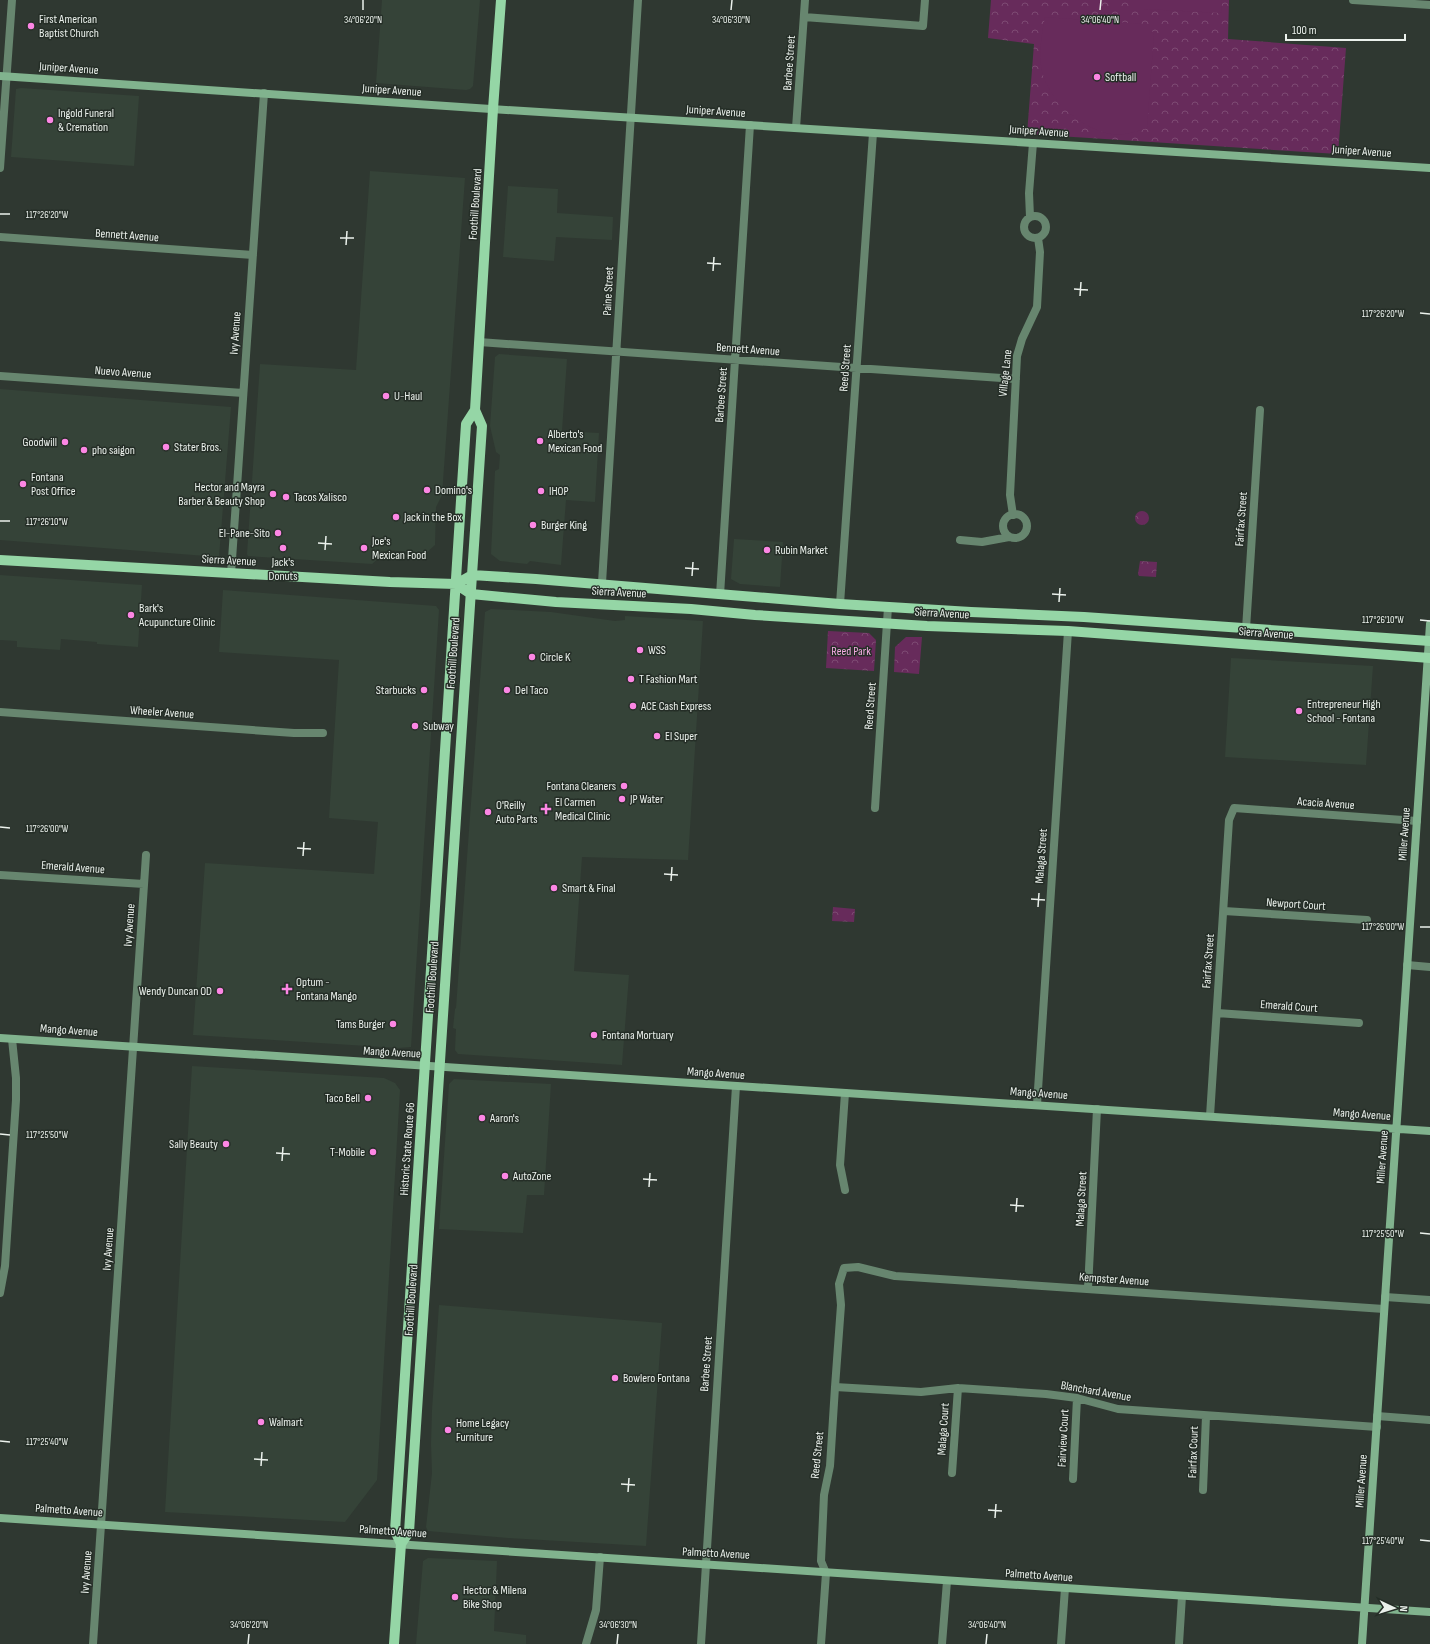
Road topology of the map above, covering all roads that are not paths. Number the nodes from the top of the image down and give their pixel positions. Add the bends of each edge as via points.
1 (12, 0) edge
2 (501, 0) edge
3 (638, 0) edge
4 (805, 0) edge
5 (925, 0) edge
6 (1353, 0) edge
7 (1430, 5) edge
8 (804, 16) junction
9 (3, 76) edge
10 (264, 93) junction
11 (493, 109) junction
12 (630, 117) junction
13 (750, 125) junction
14 (796, 128) junction
15 (872, 133) junction
16 (1033, 143) junction
17 (0, 168) edge
18 (1430, 168) edge
19 (1030, 217) junction
20 (0, 237) edge
21 (1038, 238) junction
22 (253, 255) junction
23 (479, 342) junction
24 (616, 351) junction
25 (735, 360) junction
26 (857, 368) junction
27 (0, 376) edge
28 (1016, 379) junction
29 (244, 393) junction
30 (475, 410) junction
31 (1260, 410) dead end
32 (1013, 515) junction
33 (1009, 537) junction
34 (960, 540) dead end
35 (0, 560) edge
36 (231, 574) junction
37 (472, 575) junction
38 (602, 583) junction
39 (456, 584) junction
40 (470, 594) junction
41 (720, 595) junction
42 (840, 604) junction
43 (888, 607) junction
44 (887, 623) junction
45 (1430, 624) edge
46 (1246, 629) junction
47 (1068, 631) junction
48 (1430, 641) edge
49 (1429, 658) edge
50 (0, 712) edge
51 (323, 733) dead end
52 (875, 808) dead end
53 (1234, 808) joint
54 (1417, 821) junction
55 (146, 855) dead end
56 (0, 875) edge
57 (144, 884) junction
58 (1224, 911) junction
59 (1367, 920) dead end
60 (1407, 965) junction
61 (1430, 966) edge
62 (1217, 1013) junction
63 (1360, 1023) dead end
64 (0, 1038) edge
65 (12, 1039) junction
66 (133, 1047) junction
67 (425, 1066) junction
68 (439, 1067) junction
69 (736, 1086) junction
70 (845, 1093) junction
71 (1037, 1105) junction
72 (1097, 1109) junction
73 (1210, 1116) junction
74 (1396, 1128) junction
75 (1430, 1131) edge
76 (845, 1190) dead end
77 (415, 1233) joint
78 (844, 1268) joint
79 (412, 1280) junction
80 (425, 1281) junction
81 (1088, 1289) junction
82 (0, 1293) edge
83 (1385, 1297) junction
84 (1430, 1300) edge
85 (1384, 1309) junction
86 (835, 1387) junction
87 (958, 1388) junction
88 (1078, 1398) junction
89 (1206, 1416) junction
90 (1377, 1416) junction
91 (1430, 1420) edge
92 (1377, 1428) junction
93 (952, 1473) dead end
94 (1073, 1479) dead end
95 (1203, 1490) dead end
96 (0, 1518) edge
97 (101, 1524) junction
98 (401, 1544) junction
99 (600, 1558) junction
100 (706, 1564) junction
101 (826, 1573) junction
102 (946, 1581) junction
103 (1065, 1588) junction
104 (1182, 1596) junction
105 (1365, 1608) junction
106 (1430, 1612) edge
107 (93, 1644) edge
108 (394, 1644) edge
109 (586, 1644) edge
110 (701, 1644) edge
111 (821, 1644) edge
112 (942, 1644) edge
113 (1061, 1644) edge
114 (1180, 1644) edge
115 (1362, 1644) edge

1 - 9 street
2 - 11 main road, Foothill Boulevard
3 - 12 street, Paine Street
4 - 8 street, Barbee Street
5 - 8 street via 923,26
6 - 7 street
8 - 14 street, Barbee Street
9 - 10 street, Juniper Avenue
9 - 17 street
10 - 11 street, Juniper Avenue
10 - 22 street, Ivy Avenue
11 - 12 street, Juniper Avenue
11 - 23 main road, Foothill Boulevard
12 - 13 street, Juniper Avenue
12 - 24 street, Paine Street
13 - 14 street, Juniper Avenue
13 - 25 street, Barbee Street
14 - 15 street, Juniper Avenue
15 - 16 street, Juniper Avenue
15 - 26 street, Reed Street
16 - 18 street, Juniper Avenue
16 - 19 street
19 - 21 street via 1024,222 1025,233 1031,238
19 - 21 street via 1039,217 1045,224 1044,234
20 - 22 street, Bennett Avenue
21 - 28 street, Village Lane via 1040,252 1037,307 1017,356
22 - 29 street, Ivy Avenue
23 - 24 street, Bennett Avenue
23 - 30 main road, Foothill Boulevard
24 - 25 street, Bennett Avenue
24 - 38 street, Paine Street
25 - 26 street, Bennett Avenue
25 - 41 street, Barbee Street
26 - 28 street, Bennett Avenue
26 - 42 street, Reed Street
27 - 29 street, Nuevo Avenue
28 - 32 street, Village Lane via 1010,495
29 - 36 street, Ivy Avenue
30 - 37 main road, Foothill Boulevard via 482,426
30 - 39 main road, Foothill Boulevard via 466,424
31 - 46 street, Fairfax Street
32 - 33 street via 1007,518 1004,525 1004,532
32 - 33 street via 1024,518 1027,528 1020,537
33 - 34 street via 982,542
35 - 36 main road, Sierra Avenue
36 - 39 main road, Sierra Avenue
37 - 38 main road, Sierra Avenue
37 - 39 main road
37 - 40 main road, Foothill Boulevard
38 - 41 main road, Sierra Avenue
39 - 40 main road
39 - 67 main road, Foothill Boulevard
40 - 44 main road, Sierra Avenue via 556,602
40 - 68 main road, Foothill Boulevard
41 - 42 main road, Sierra Avenue
42 - 43 main road, Sierra Avenue
43 - 44 street, Reed Street
43 - 46 main road, Sierra Avenue via 1026,613
44 - 47 main road, Sierra Avenue
44 - 52 street, Reed Street
45 - 48 street, Miller Avenue
46 - 48 main road, Sierra Avenue
47 - 49 main road, Sierra Avenue
47 - 71 street, Malaga Street
48 - 49 street, Miller Avenue
49 - 54 street, Miller Avenue
50 - 51 street, Wheeler Avenue
53 - 54 street, Acacia Avenue
53 - 58 street, Fairfax Street via 1229,820
54 - 60 street, Miller Avenue
55 - 57 street, Ivy Avenue
56 - 57 street, Emerald Avenue
57 - 66 street, Ivy Avenue
58 - 59 street, Newport Court
58 - 62 street, Fairfax Street
60 - 61 street
60 - 74 street, Miller Avenue
62 - 63 street, Emerald Court
62 - 73 street, Fairfax Street
64 - 65 street, Mango Avenue
65 - 66 street, Mango Avenue
65 - 82 street via 16,1100 5,1266
66 - 67 street, Mango Avenue
66 - 97 street, Ivy Avenue
67 - 68 street, Mango Avenue
67 - 77 main road, Historic State Route 66
68 - 69 street, Mango Avenue
68 - 80 main road, Foothill Boulevard
69 - 70 street, Mango Avenue
69 - 100 street, Barbee Street
70 - 71 street, Mango Avenue
70 - 76 street via 840,1165
71 - 72 street, Mango Avenue
72 - 73 street, Mango Avenue
72 - 81 street, Malaga Street
73 - 74 street, Mango Avenue
74 - 75 street, Mango Avenue
74 - 83 street, Miller Avenue
77 - 79 main road, Foothill Boulevard
78 - 81 street, Kempster Avenue via 858,1267 895,1276
78 - 86 street, Reed Street via 839,1284 841,1304
79 - 80 main road
79 - 98 main road, Foothill Boulevard via 394,1531
80 - 98 main road, Foothill Boulevard via 409,1532
81 - 85 street, Kempster Avenue
83 - 84 street
83 - 85 street, Miller Avenue
85 - 90 street, Miller Avenue
86 - 87 street, Blanchard Avenue via 910,1392
86 - 101 street, Reed Street via 830,1466 824,1495 821,1561
87 - 88 street, Blanchard Avenue
87 - 93 street, Malaga Court
88 - 89 street, Blanchard Avenue via 1118,1409
88 - 94 street, Fairview Court
89 - 92 street, Blanchard Avenue
89 - 95 street, Fairfax Court
90 - 91 street
90 - 92 street, Miller Avenue
92 - 105 street, Miller Avenue
96 - 97 street, Palmetto Avenue
97 - 98 street, Palmetto Avenue
97 - 107 street, Ivy Avenue
98 - 99 street, Palmetto Avenue
98 - 108 main road, Foothill Boulevard
99 - 100 street, Palmetto Avenue
99 - 109 street via 596,1610
100 - 101 street, Palmetto Avenue
100 - 110 street, Barbee Street
101 - 102 street, Palmetto Avenue
101 - 111 street, Reed Street
102 - 103 street, Palmetto Avenue
102 - 112 street
103 - 104 street, Palmetto Avenue
103 - 113 street
104 - 105 street, Palmetto Avenue
104 - 114 street
105 - 106 street, Palmetto Avenue
105 - 115 street, Miller Avenue

